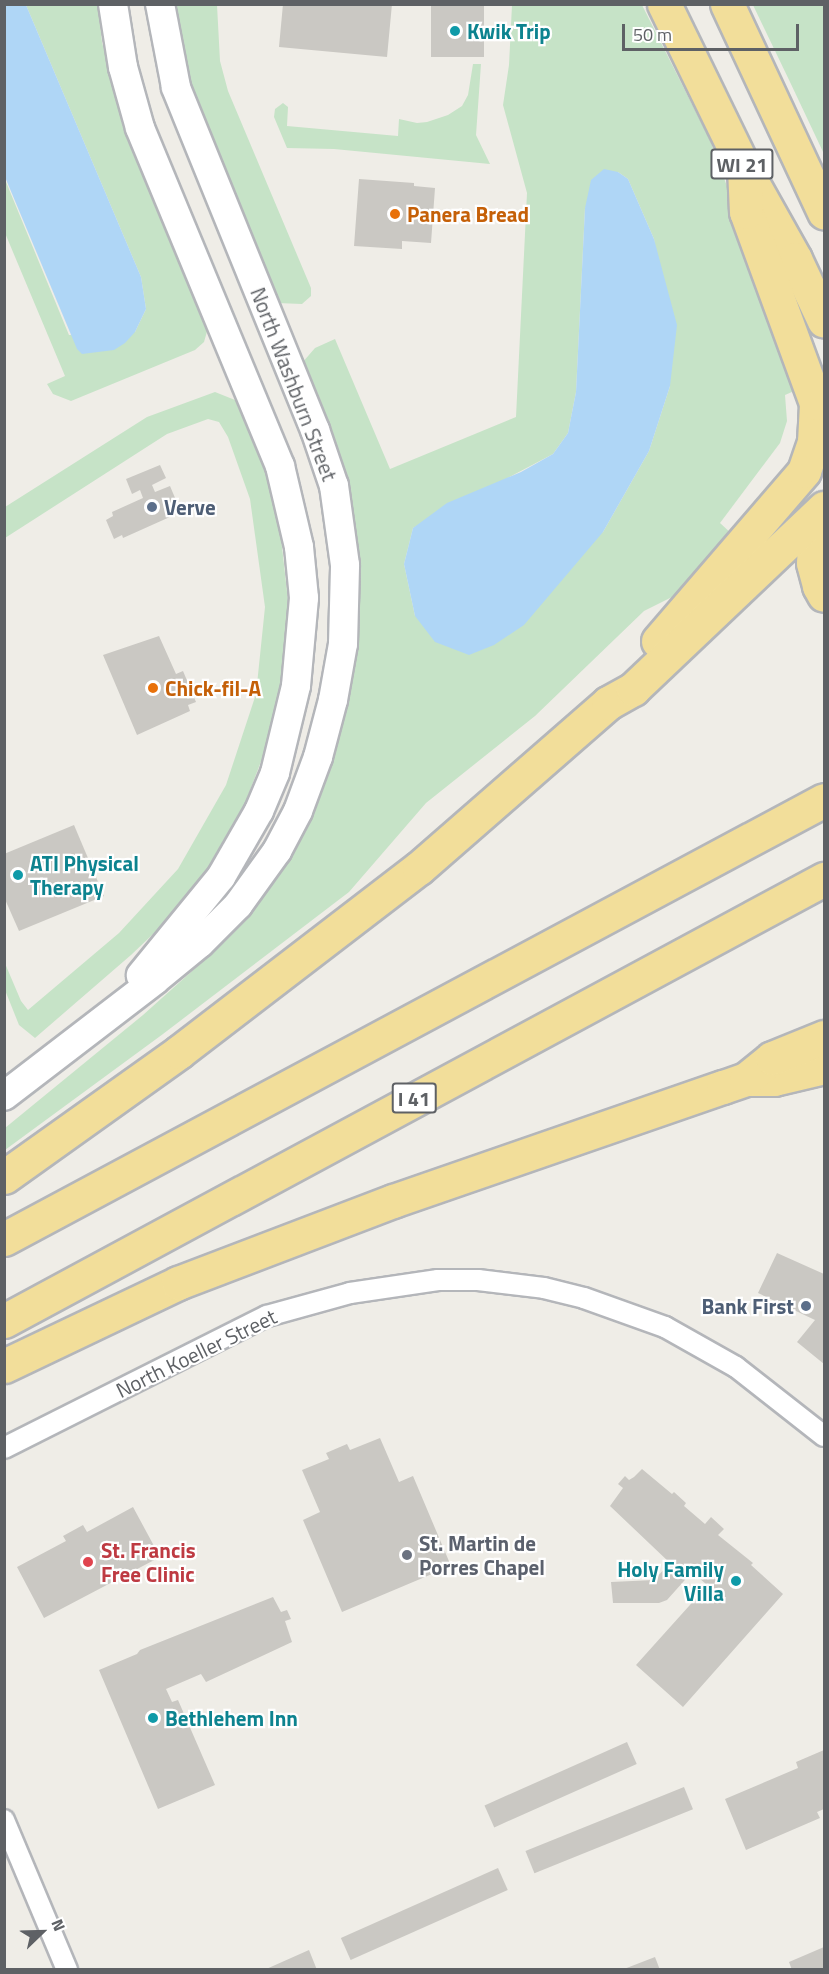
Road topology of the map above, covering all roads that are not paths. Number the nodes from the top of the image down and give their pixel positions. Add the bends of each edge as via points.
1 (112, 4) edge
2 (160, 4) edge
3 (664, 4) edge
4 (727, 4) edge
5 (744, 168) junction
6 (823, 206) edge
7 (825, 321) edge
8 (825, 508) edge
9 (825, 513) edge
10 (825, 595) edge
11 (609, 703) junction
12 (825, 800) edge
13 (825, 879) edge
14 (104, 1017) junction
15 (825, 1037) edge
16 (825, 1067) edge
17 (746, 1079) junction
18 (4, 1096) edge
19 (4, 1177) edge
20 (4, 1239) edge
21 (4, 1321) edge
22 (4, 1366) edge
23 (825, 1436) edge
24 (4, 1448) edge
25 (4, 1820) edge
26 (67, 1970) edge

1 - 14 street, North Washburn Street via 123,67 140,128 280,466 299,548 304,598 296,686 274,773 259,811 204,900
2 - 14 street, North Washburn Street via 176,87 334,486 345,565 343,644 318,757 298,811 277,851 238,904 200,943
3 - 5 highway, WI 21
4 - 6 highway, WI 21
5 - 7 highway, WI 21
5 - 11 highway via 746,212 816,403 814,442 804,471
8 - 11 highway via 633,689
9 - 10 highway via 814,539 813,563
11 - 19 highway via 391,890 197,1038
12 - 20 highway
13 - 21 highway, I 41
14 - 18 street, North Washburn Street
15 - 17 highway via 772,1058
16 - 17 highway via 774,1079
17 - 22 highway via 393,1201 200,1274
23 - 24 street, North Koeller Street via 736,1367 665,1327 544,1288 478,1280 438,1280 350,1293 267,1316
25 - 26 street

